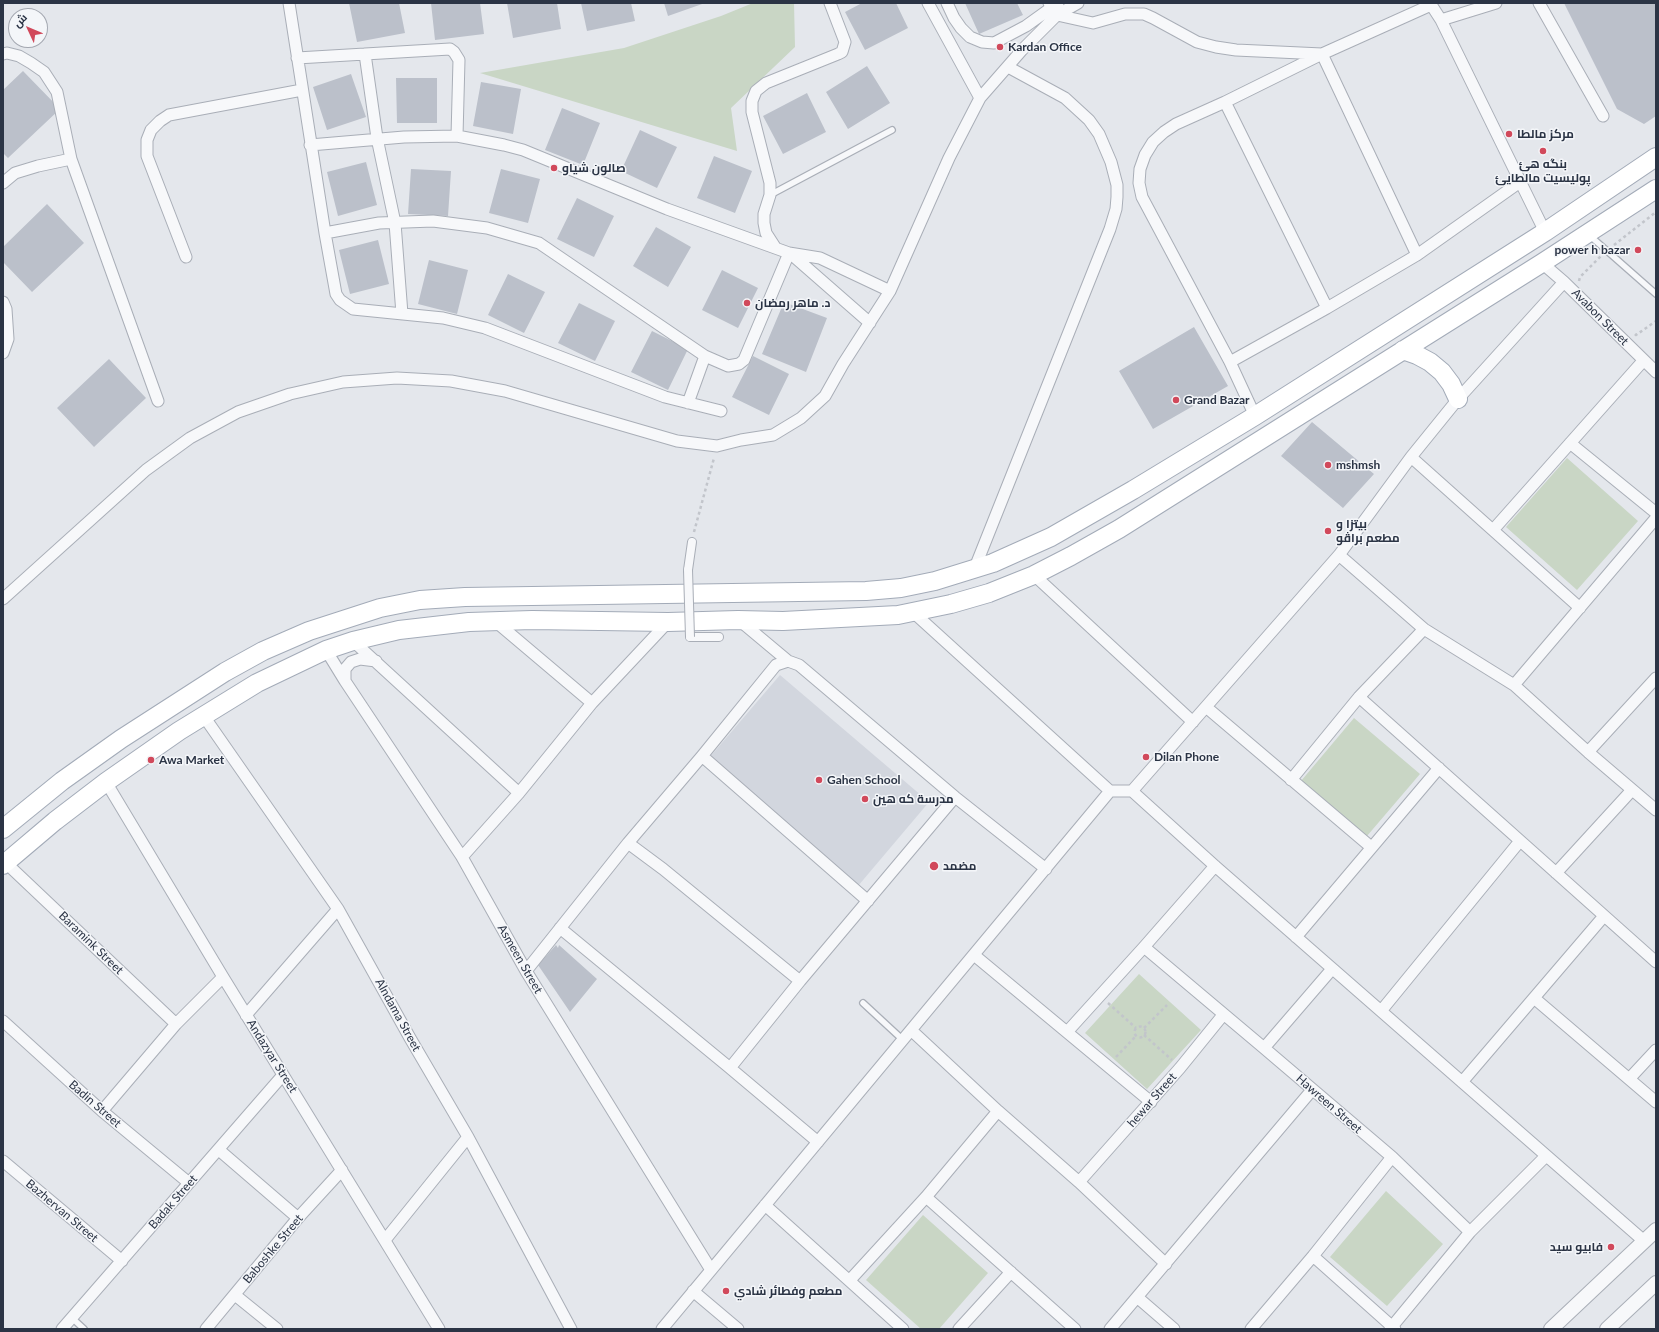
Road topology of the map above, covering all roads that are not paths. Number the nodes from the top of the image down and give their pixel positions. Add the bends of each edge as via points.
1 (289, 3) edge
2 (830, 3) edge
3 (928, 3) edge
4 (947, 3) edge
5 (1078, 3) edge
6 (1496, 3) edge
7 (1539, 3) edge
8 (1430, 4) edge
9 (1053, 7) edge
10 (1441, 20) junction
11 (3, 54) edge
12 (365, 54) junction
13 (1322, 54) junction
14 (297, 58) junction
15 (1008, 67) junction
16 (302, 90) junction
17 (980, 98) junction
18 (1225, 102) junction
19 (1603, 116) dead end
20 (892, 130) dead end
21 (457, 136) junction
22 (377, 138) junction
23 (310, 144) junction
24 (1656, 157) edge
25 (71, 159) junction
26 (1520, 182) junction
27 (3, 184) edge
28 (1656, 189) edge
29 (770, 195) junction
30 (395, 223) junction
31 (1545, 232) junction
32 (325, 233) junction
33 (1587, 233) junction
34 (775, 247) junction
35 (789, 253) junction
36 (1417, 255) junction
37 (186, 257) dead end
38 (1542, 263) junction
39 (1564, 282) junction
40 (890, 291) junction
41 (1656, 294) edge
42 (3, 302) edge
43 (1327, 308) junction
44 (402, 314) junction
45 (870, 322) junction
46 (1403, 350) junction
47 (3, 353) edge
48 (705, 356) junction
49 (1643, 361) junction
50 (1230, 362) junction
51 (1656, 372) edge
52 (1458, 399) junction
53 (158, 401) dead end
54 (688, 403) junction
55 (721, 411) dead end
56 (1255, 416) junction
57 (1570, 443) junction
58 (1411, 458) junction
59 (1656, 513) edge
60 (1656, 518) edge
61 (1493, 530) junction
62 (692, 542) road end
63 (1339, 555) junction
64 (974, 570) junction
65 (1034, 575) junction
66 (3, 599) edge
67 (1580, 608) junction
68 (914, 613) junction
69 (738, 620) junction
70 (495, 621) junction
71 (668, 622) junction
72 (1424, 630) junction
73 (720, 637) dead end
74 (354, 641) junction
75 (326, 650) junction
76 (264, 651) junction
77 (376, 661) junction
78 (788, 661) junction
79 (225, 672) junction
80 (275, 674) junction
81 (1656, 678) edge
82 (344, 681) junction
83 (1514, 684) junction
84 (237, 695) junction
85 (1359, 697) junction
86 (592, 703) junction
87 (1206, 707) junction
88 (203, 715) junction
89 (1193, 722) junction
90 (1588, 752) junction
91 (702, 756) junction
92 (1438, 768) junction
93 (1291, 780) junction
94 (106, 782) junction
95 (1632, 790) junction
96 (1132, 791) junction
97 (1110, 792) junction
98 (519, 793) junction
99 (956, 797) junction
100 (1656, 810) edge
101 (3, 829) edge
102 (1520, 841) junction
103 (628, 843) junction
104 (1371, 847) junction
105 (462, 857) junction
106 (4, 864) edge
107 (1215, 866) junction
108 (1046, 869) junction
109 (1556, 873) junction
110 (868, 901) junction
111 (338, 908) junction
112 (1604, 916) junction
113 (560, 928) junction
114 (1296, 937) junction
115 (1144, 947) junction
116 (974, 955) junction
117 (1656, 962) edge
118 (1332, 969) junction
119 (526, 971) junction
120 (223, 977) junction
121 (800, 981) junction
122 (1534, 998) junction
123 (863, 1003) dead end
124 (1381, 1011) junction
125 (246, 1015) junction
126 (1223, 1015) junction
127 (3, 1021) edge
128 (176, 1024) junction
129 (911, 1030) junction
130 (1066, 1032) junction
131 (903, 1040) junction
132 (1264, 1048) junction
133 (1656, 1050) edge
134 (730, 1068) junction
135 (284, 1075) junction
136 (1629, 1079) junction
137 (1462, 1082) junction
138 (1312, 1090) junction
139 (1151, 1102) junction
140 (1656, 1102) edge
141 (102, 1111) junction
142 (998, 1111) junction
143 (468, 1137) junction
144 (818, 1142) junction
145 (219, 1150) junction
146 (1546, 1156) junction
147 (1392, 1157) junction
148 (3, 1161) edge
149 (342, 1170) junction
150 (1079, 1182) junction
151 (189, 1183) junction
152 (926, 1197) junction
153 (766, 1205) junction
154 (298, 1218) junction
155 (1656, 1230) edge
156 (1470, 1232) junction
157 (385, 1240) junction
158 (1644, 1241) junction
159 (1312, 1256) junction
160 (122, 1261) junction
161 (1166, 1264) junction
162 (711, 1270) junction
163 (1010, 1272) junction
164 (850, 1280) junction
165 (1656, 1283) edge
166 (693, 1291) junction
167 (235, 1294) junction
168 (1137, 1296) junction
169 (72, 1318) junction
170 (1393, 1328) edge
171 (62, 1329) edge
172 (84, 1329) edge
173 (206, 1329) edge
174 (277, 1329) edge
175 (440, 1329) edge
176 (571, 1329) edge
177 (662, 1329) edge
178 (738, 1329) edge
179 (902, 1329) edge
180 (959, 1329) edge
181 (1075, 1329) edge
182 (1110, 1329) edge
183 (1174, 1329) edge
184 (1251, 1329) edge
185 (1551, 1329) edge
186 (1607, 1329) edge

1 - 14 street
2 - 29 street via 845,42 842,52 766,83 756,91 752,101 752,112 769,176
3 - 17 street
4 - 9 street via 961,28 970,37 982,42 994,42 1026,26
5 - 9 street
6 - 10 street
7 - 19 street
8 - 10 street
8 - 13 street
9 - 13 street via 1093,23 1125,14 1144,14 1196,42 1216,47
9 - 15 street
10 - 26 street
11 - 25 street via 19,56 44,72 57,92
12 - 14 street
12 - 21 street via 450,49 454,52 459,60
12 - 22 street
13 - 18 street
13 - 36 street
14 - 16 street
15 - 17 street
15 - 64 street via 1065,98 1089,120 1102,140 1111,162 1116,179 1117,197 1110,229
16 - 23 street
16 - 37 street via 169,115 151,130 147,140 147,156
17 - 40 street via 949,158
18 - 43 street
18 - 50 street via 1176,124 1153,142 1140,169 1139,183 1142,197
20 - 29 lane
21 - 22 street
21 - 34 street via 522,150 658,206
22 - 23 street
22 - 30 street
23 - 32 street
24 - 31 main road
25 - 27 street via 15,173
25 - 53 street
26 - 31 street
26 - 36 street
28 - 33 main road
29 - 34 street via 764,223 766,233
30 - 32 street via 379,223
30 - 44 street
30 - 48 street via 433,222 487,228 539,243
31 - 56 main road
32 - 44 street via 336,294 340,300 353,309
33 - 38 main road
33 - 41 lane
34 - 35 street
35 - 40 street via 820,258
35 - 45 street
35 - 48 street via 744,360 728,366
36 - 43 street
38 - 39 street, Avabon Street
38 - 46 main road
39 - 49 street, Avabon Street
39 - 52 street
40 - 45 street
42 - 47 street via 6,309 8,339
43 - 50 street
44 - 54 street via 443,318 485,328 665,397
45 - 66 street via 825,396 801,418 773,435 717,446 677,441 505,391 451,381 397,378 343,382 290,394 238,412 190,438 146,470
46 - 52 main road via 1424,358 1442,372
46 - 65 main road via 1119,529
48 - 54 street
49 - 51 street, Avabon Street
49 - 57 street
50 - 56 street
52 - 58 street
54 - 55 street
56 - 64 main road via 1051,537 1017,554
57 - 59 street
57 - 61 street
58 - 61 street
58 - 63 street
60 - 67 street
61 - 67 street
62 - 73 street, bridge via 688,570 690,637
63 - 72 street
63 - 87 street
64 - 76 main road via 901,588 866,592 465,597 420,600 338,620
65 - 68 main road via 989,593
65 - 89 street
67 - 83 street
68 - 69 main road via 842,619
68 - 97 street
69 - 71 main road
69 - 78 street
70 - 71 main road
70 - 74 main road via 422,627
70 - 86 street
71 - 86 street
72 - 83 street
72 - 85 street
74 - 75 main road
74 - 77 street
75 - 80 main road
75 - 82 street, Asmeen Street
76 - 79 main road
76 - 80 main road
77 - 82 street via 360,659 350,662 345,669
77 - 98 street
78 - 91 street via 776,666
78 - 99 street via 799,665
79 - 84 main road
79 - 101 main road via 121,739 62,781
80 - 84 main road
81 - 90 street
82 - 105 street, Asmeen Street
83 - 90 street
84 - 88 main road
85 - 92 street
85 - 93 street
86 - 98 street
87 - 89 street
87 - 93 street
88 - 94 main road
88 - 111 street, Alndama Street
89 - 96 street
90 - 95 street
91 - 103 street
91 - 110 street
92 - 102 street
92 - 104 street
93 - 104 street
94 - 106 main road
94 - 120 street, Andazyar Street
95 - 100 street
95 - 109 street
96 - 97 street
96 - 107 street
97 - 108 street
98 - 105 street
99 - 108 street
99 - 110 street
102 - 109 street
102 - 124 street
103 - 113 street
103 - 121 street
104 - 114 street
105 - 119 street, Asmeen Street
106 - 128 street, Baramink Street
107 - 114 street
107 - 115 street
108 - 116 street
109 - 112 street
110 - 121 street
111 - 125 street
111 - 143 street, Alndama Street
112 - 117 street
112 - 122 street
113 - 119 street
113 - 134 street
114 - 118 street
115 - 126 street, Hawreen Street
115 - 130 street
116 - 129 street
116 - 130 street
118 - 124 street
118 - 132 street
119 - 162 street, Asmeen Street
120 - 125 street, Andazyar Street
120 - 128 street
121 - 134 street
122 - 136 street
122 - 137 street
123 - 131 lane
124 - 137 street
125 - 135 street, Andazyar Street
126 - 132 street, Hawreen Street
126 - 139 street, hewar Street
127 - 141 street, Badin Street
128 - 141 street
129 - 131 street
129 - 142 street
130 - 139 street
131 - 144 street
132 - 138 street, Hawreen Street
133 - 136 street
134 - 144 street
135 - 145 street, Badak Street
135 - 149 street, Andazyar Street
136 - 140 street
137 - 146 street
138 - 147 street, Hawreen Street
138 - 161 street
139 - 150 street, hewar Street
141 - 151 street, Badin Street
142 - 150 street
142 - 152 street
143 - 157 street
143 - 176 street, Alndama Street
144 - 153 street
145 - 151 street, Badak Street
145 - 154 street
146 - 156 street
146 - 158 street
147 - 156 street, Hawreen Street
147 - 159 street
148 - 160 street, Bazhervan Street
149 - 154 street, Baboshke Street
149 - 157 street, Andazyar Street
150 - 161 street
151 - 160 street, Badak Street
152 - 163 street
152 - 164 street
153 - 162 street
153 - 164 street
154 - 167 street, Baboshke Street
155 - 158 street
156 - 170 street
157 - 175 street, Andazyar Street
158 - 185 street
159 - 170 street
159 - 184 street
160 - 169 street, Badak Street
161 - 168 street
162 - 166 street
163 - 180 street
163 - 181 street
164 - 179 street
165 - 186 street
166 - 177 street
166 - 178 street
167 - 173 street, Baboshke Street
167 - 174 street
168 - 182 street
168 - 183 street
169 - 171 street, Badak Street
169 - 172 lane

